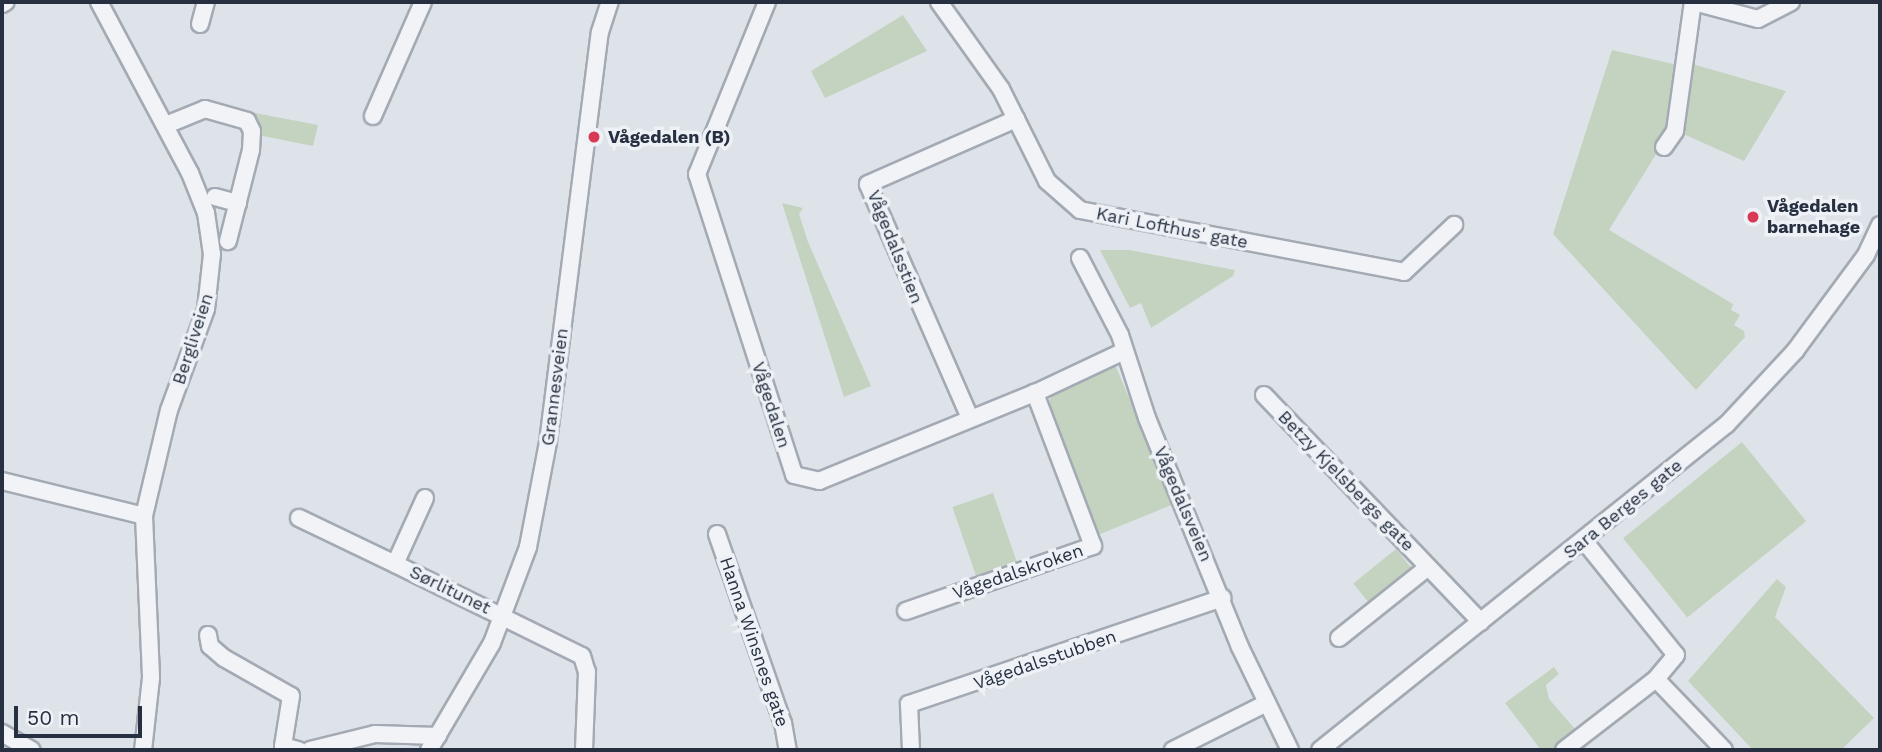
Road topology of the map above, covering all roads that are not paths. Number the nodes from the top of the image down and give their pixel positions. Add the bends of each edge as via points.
1 (99, 2) edge
2 (206, 2) edge
3 (423, 2) edge
4 (610, 2) edge
5 (767, 2) edge
6 (939, 2) edge
7 (1694, 2) edge
8 (1791, 2) edge
9 (200, 24) dead end
10 (373, 116) dead end
11 (1016, 119) junction
12 (166, 125) junction
13 (1664, 147) dead end
14 (215, 197) dead end
15 (238, 203) junction
16 (1454, 225) dead end
17 (1880, 225) edge
18 (229, 241) dead end
19 (1080, 258) dead end
20 (1122, 352) junction
21 (1035, 393) junction
22 (1264, 395) dead end
23 (971, 418) junction
24 (2, 481) edge
25 (425, 498) dead end
26 (144, 516) junction
27 (299, 518) dead end
28 (717, 534) dead end
29 (1585, 542) junction
30 (395, 564) junction
31 (1428, 567) junction
32 (1223, 598) junction
33 (906, 611) dead end
34 (505, 617) junction
35 (1481, 622) junction
36 (208, 635) dead end
37 (1339, 638) dead end
38 (1656, 679) junction
39 (1267, 703) junction
40 (2, 733) edge
41 (434, 743) edge
42 (32, 750) edge
43 (144, 750) edge
44 (298, 750) edge
45 (310, 750) edge
46 (584, 750) edge
47 (788, 750) edge
48 (911, 750) edge
49 (1173, 750) edge
50 (1290, 750) edge
51 (1320, 750) edge
52 (1563, 750) edge
53 (1724, 750) edge

1 - 12 street, Bergliveien
2 - 9 street
3 - 10 street
4 - 34 street, Grannesveien via 600,32 548,442 528,547
5 - 23 street, Vågedalen via 697,174 794,475 819,481
6 - 11 street, Kari Lofthus' gate via 1001,89
7 - 8 street via 1758,19
7 - 13 street via 1675,131
11 - 16 street, Kari Lofthus' gate via 1047,181 1080,210 1404,272
11 - 23 street, Vågedalsstien via 868,184
12 - 15 street via 205,108 247,121 252,139
12 - 26 street, Bergliveien via 206,213 210,284 206,309 169,410
14 - 15 street
15 - 18 street
17 - 29 street, Sara Berges gate via 1866,255 1765,386 1727,424
19 - 20 street, Vågedalsveien via 1120,335
20 - 21 street, Vågedalen
20 - 32 street, Vågedalsveien
21 - 23 street, Vågedalen
21 - 33 street, Vågedalskroken via 1093,546
22 - 31 street, Betzy Kjelsbergs gate
24 - 26 street
25 - 30 street, Sørlitunet
26 - 43 street, Bergliveien via 151,678
27 - 30 street, Sørlitunet
28 - 47 street, Hanna Winsnes gate via 783,723
29 - 35 street, Sara Berges gate
29 - 38 street via 1676,655
30 - 34 street, Sørlitunet
31 - 35 street, Betzy Kjelsbergs gate
31 - 37 street, Betzy Kjelsbergs gate
32 - 39 street, Vågedalsveien
32 - 48 street, Vågedalsstubben via 909,704
34 - 41 street, Grannesveien
34 - 46 street, Sørlitunet via 582,656 587,672
35 - 51 street, Sara Berges gate
36 - 44 street via 209,646 224,658 291,696 283,746
38 - 52 street
38 - 53 street
39 - 49 street
39 - 50 street, Vågedalsveien
40 - 42 street
41 - 45 street via 375,734

